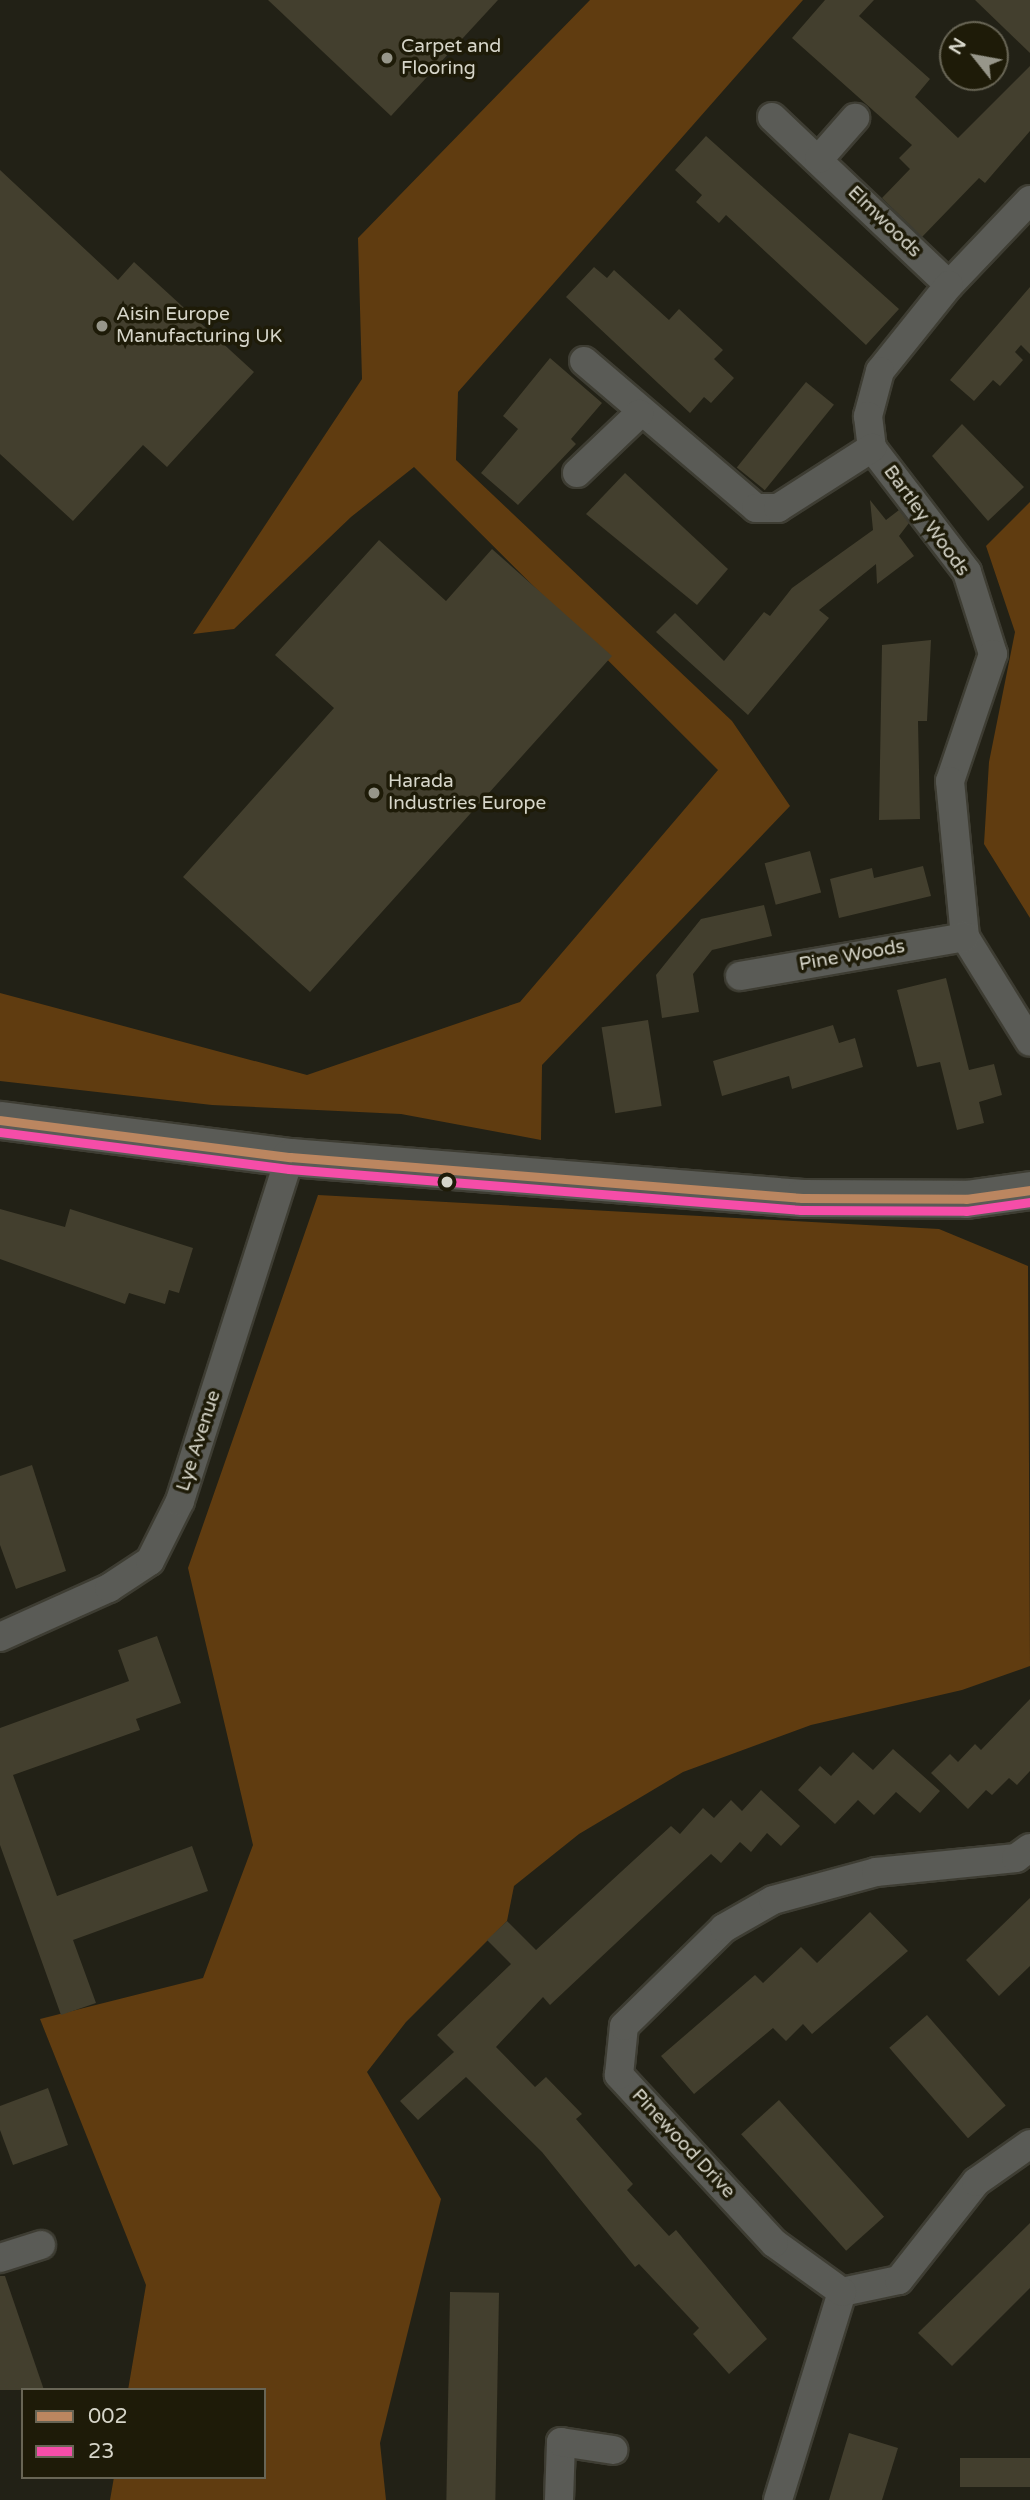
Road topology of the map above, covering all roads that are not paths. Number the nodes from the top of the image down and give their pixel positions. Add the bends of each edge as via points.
1 (772, 117) dead end
2 (855, 118) dead end
3 (820, 159) junction
4 (1030, 200) edge
5 (949, 285) junction
6 (584, 360) dead end
7 (639, 414) junction
8 (872, 448) junction
9 (578, 473) dead end
10 (965, 937) junction
11 (740, 976) dead end
12 (1030, 1042) edge
13 (0, 1120) edge
14 (290, 1157) junction
15 (1030, 1191) edge
16 (0, 1637) edge
17 (1030, 1848) edge
18 (1030, 2144) edge
19 (41, 2245) dead end
20 (0, 2258) edge
21 (842, 2292) junction
22 (613, 2450) dead end
23 (559, 2500) edge
24 (778, 2500) edge

1 - 3 street, Elmwoods
2 - 3 street
3 - 5 street, Elmwoods
4 - 5 street, Bartley Woods
5 - 8 street, Bartley Woods via 880,371 868,416
6 - 7 street
7 - 8 street via 755,508 779,508
7 - 9 street
8 - 10 street, Bartley Woods via 967,572 993,654 950,781
10 - 11 street, Pine Woods
10 - 12 street, Bartley Woods
13 - 14 street
14 - 15 street via 802,1198 967,1199
14 - 16 street, Lye Avenue via 180,1501 150,1561 109,1588
17 - 21 street, Pinewood Drive via 1016,1858 876,1872 773,1900 724,1928 624,2026 619,2075 774,2243
18 - 21 street via 976,2182 899,2280
19 - 20 street
21 - 24 street
22 - 23 street via 561,2442

